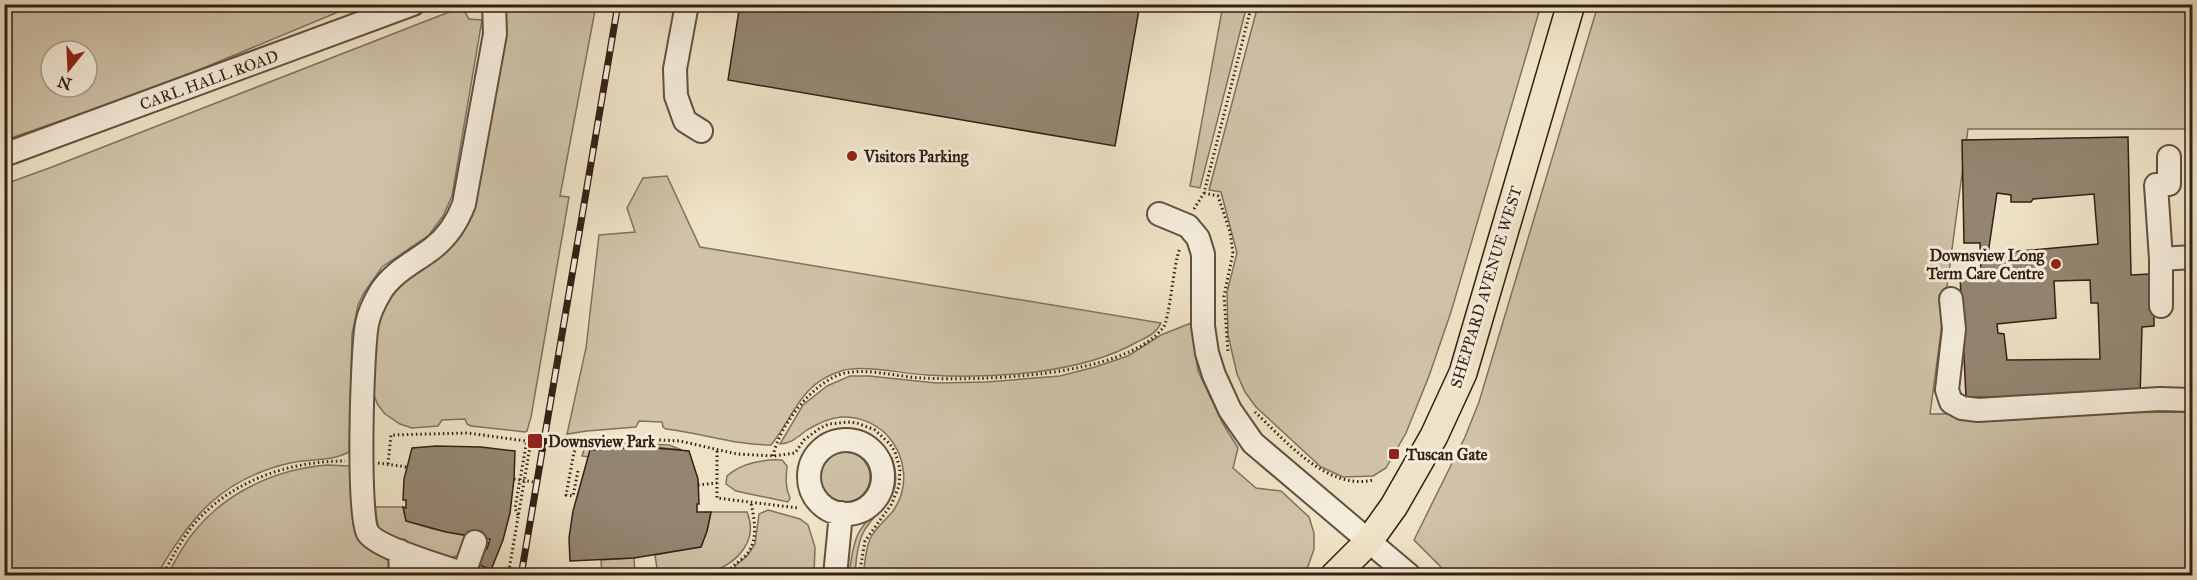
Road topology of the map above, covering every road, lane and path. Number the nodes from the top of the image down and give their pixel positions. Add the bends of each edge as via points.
1 (413, 4) edge
2 (494, 4) edge
3 (687, 4) edge
4 (1252, 4) edge
5 (1571, 4) edge
6 (701, 131) dead end
7 (4, 155) edge
8 (2169, 157) dead end
9 (1204, 194) junction
10 (1160, 214) dead end
11 (1192, 214) dead end
12 (1182, 244) dead end
13 (2193, 257) edge
14 (2161, 259) junction
15 (1951, 299) dead end
16 (2161, 306) dead end
17 (1228, 355) dead end
18 (2193, 400) edge
19 (1250, 404) dead end
20 (529, 441) junction
21 (540, 443) dead end
22 (717, 451) junction
23 (773, 456) junction
24 (362, 462) junction
25 (388, 464) junction
26 (407, 467) dead end
27 (571, 470) junction
28 (514, 479) dead end
29 (522, 480) junction
30 (1373, 480) dead end
31 (533, 482) dead end
32 (717, 483) junction
33 (698, 485) dead end
34 (751, 502) junction
35 (798, 508) dead end
36 (841, 513) dead end
37 (1369, 541) junction
38 (475, 542) dead end
39 (400, 551) junction
40 (463, 575) edge
41 (162, 576) edge
42 (401, 576) edge
43 (508, 576) edge
44 (726, 576) edge
45 (835, 576) edge
46 (859, 576) edge
47 (1334, 576) edge
48 (1410, 576) edge

1 - 7 street, CARL HALL ROAD
2 - 24 street via 495,34 459,217 441,240 383,287 367,323
3 - 6 street via 675,69 676,96 685,121
4 - 9 path
5 - 37 main road, SHEPPARD AVENUE WEST via 1463,373 1434,436
8 - 14 street via 2169,184 2156,185
9 - 11 path
9 - 17 path via 1218,196 1232,244 1224,296
10 - 37 street via 1188,226 1198,238 1203,254 1207,353 1230,411 1253,442
12 - 23 path via 1165,326 1137,347 1071,370 995,379 843,374 804,398 775,445
13 - 14 street
14 - 16 street
15 - 18 street via 1954,329 1947,390 1951,402 1962,408
19 - 30 path via 1319,469 1341,480
20 - 21 path
20 - 25 path via 468,433 391,435
20 - 29 path
22 - 23 path
22 - 27 path via 680,441 598,439 577,447
22 - 32 path
23 - 46 path via 795,453 820,428 848,422 875,430 890,444 900,469 899,486 891,505 865,541
24 - 25 path
24 - 39 street via 363,519 368,533
24 - 41 path via 295,465 236,489 195,524
25 - 26 path
27 - 27 path via 567,495 573,496 581,471
28 - 29 path
29 - 31 path
29 - 43 path
32 - 33 path
32 - 34 path via 717,498
34 - 35 path
34 - 44 path via 755,525 750,550
36 - 45 street
37 - 47 main road, SHEPPARD AVENUE WEST
37 - 48 street
38 - 40 street
39 - 40 street
39 - 42 street

